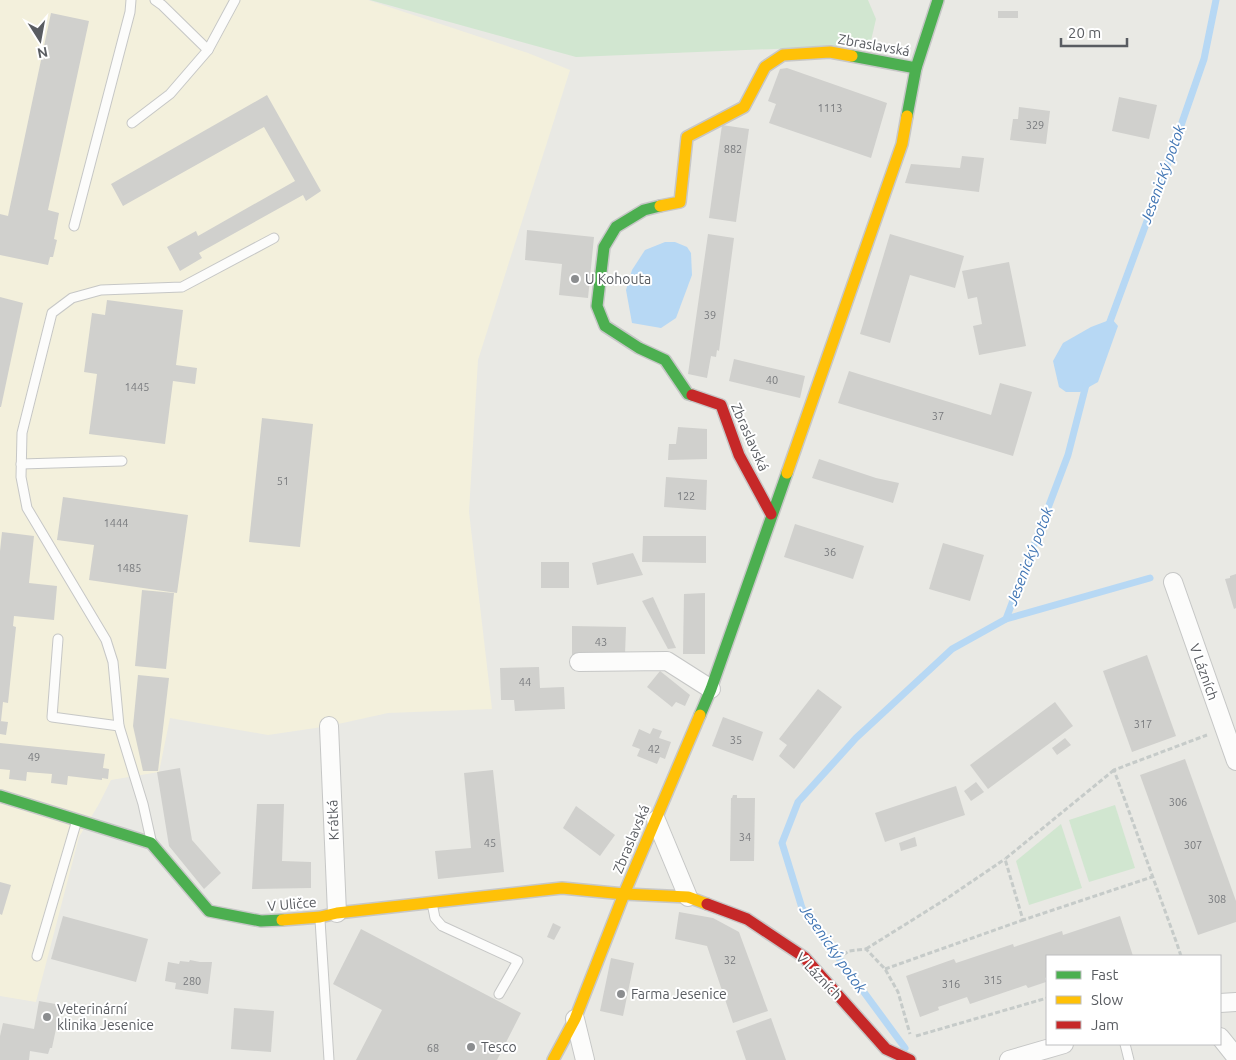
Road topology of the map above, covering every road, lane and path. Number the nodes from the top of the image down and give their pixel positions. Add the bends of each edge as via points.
1 (131, 0) edge
2 (155, 0) edge
3 (235, 0) edge
4 (938, 0) edge
5 (208, 50) junction
6 (916, 68) junction
7 (132, 122) dead end
8 (74, 226) dead end
9 (274, 238) dead end
10 (122, 461) dead end
11 (21, 464) junction
12 (772, 514) junction
13 (1172, 582) dead end
14 (58, 639) dead end
15 (579, 662) dead end
16 (711, 689) junction
17 (119, 726) junction
18 (329, 726) dead end
19 (1224, 729) junction
20 (1236, 761) edge
21 (1114, 770) junction
22 (0, 796) edge
23 (77, 820) junction
24 (656, 820) junction
25 (152, 843) junction
26 (1005, 860) junction
27 (1152, 878) junction
28 (624, 894) junction
29 (688, 897) junction
30 (432, 902) junction
31 (328, 915) junction
32 (1024, 920) junction
33 (866, 949) junction
34 (1181, 955) edge
35 (37, 956) dead end
36 (834, 960) dead end
37 (885, 969) junction
38 (500, 994) dead end
39 (1046, 998) edge
40 (1236, 1002) edge
41 (1221, 1003) edge
42 (575, 1019) junction
43 (1221, 1038) edge
44 (1061, 1045) edge
45 (1125, 1045) edge
46 (1236, 1058) edge
47 (329, 1060) edge
48 (553, 1060) edge
49 (585, 1060) edge
50 (910, 1060) edge
51 (1009, 1060) edge
52 (1129, 1060) edge

1 - 8 lane
2 - 5 lane
3 - 5 lane
4 - 6 street
5 - 7 lane via 170,94
6 - 12 street, Zbraslavská via 902,144
6 - 12 street, Zbraslavská via 830,52 783,55 765,67 744,107 687,137 680,202 644,210 616,227 604,247 597,306 605,326 665,360 688,394 721,405 739,455
9 - 11 lane via 182,287 101,290 72,298 52,313 22,433
10 - 11 lane
11 - 17 lane via 27,508 106,640 113,662
12 - 16 street, Zbraslavská
13 - 19 street, V Lázních
14 - 17 lane via 52,717
15 - 16 street via 667,661
16 - 24 street, Zbraslavská
17 - 25 lane
18 - 31 street, Krátká
19 - 20 street, V Lázních
19 - 21 path
21 - 26 path
21 - 27 path
22 - 23 street
23 - 25 street
23 - 35 lane
24 - 28 street, Zbraslavská
24 - 29 street
25 - 31 street, V Uličce via 209,911 261,921
26 - 32 path
26 - 33 path
27 - 32 path
27 - 34 path
28 - 29 street, V Lázních
28 - 30 street, V Uličce via 562,888
28 - 42 street, Zbraslavská
29 - 50 street, V Lázních via 747,919 804,957 886,1049
30 - 31 street, V Uličce
30 - 38 lane via 435,918 442,926 518,961
31 - 47 lane
32 - 37 path
33 - 36 path via 849,951
33 - 37 path
37 - 39 path via 898,992 911,1038
40 - 41 street
42 - 48 street, Zbraslavská
42 - 49 street
43 - 46 street
44 - 51 street
45 - 52 lane

